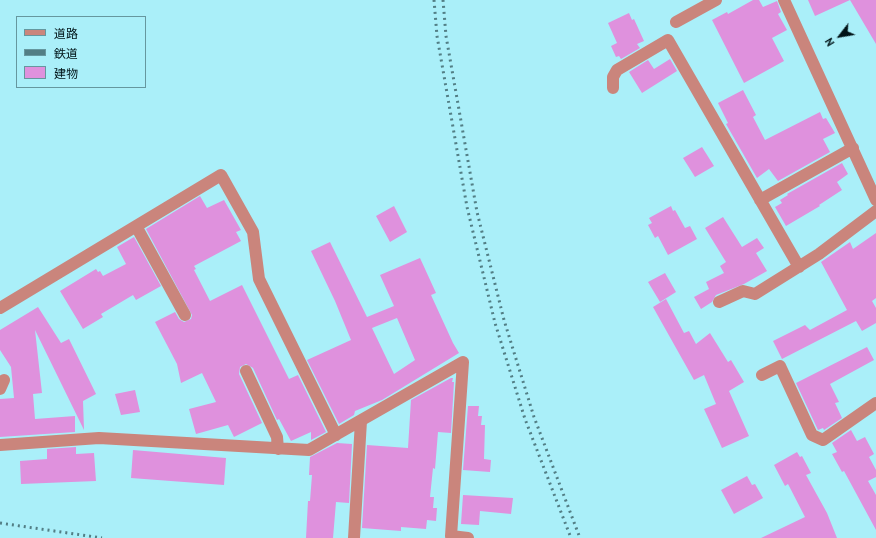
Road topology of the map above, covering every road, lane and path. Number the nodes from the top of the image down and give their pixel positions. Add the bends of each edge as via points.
1 (716, 0) edge
2 (784, 0) edge
3 (676, 22) dead end
4 (614, 88) dead end
5 (853, 148) junction
6 (760, 200) junction
7 (876, 200) edge
8 (876, 211) edge
9 (136, 226) junction
10 (799, 267) junction
11 (719, 302) dead end
12 (0, 308) edge
13 (185, 315) dead end
14 (246, 370) dead end
15 (762, 375) dead end
16 (876, 403) edge
17 (361, 420) junction
18 (336, 435) junction
19 (0, 445) edge
20 (278, 449) junction
21 (354, 538) edge
22 (468, 538) edge

1 - 3 street
2 - 5 street
4 - 6 street via 613,77 617,70 668,40
5 - 6 street
5 - 7 street
6 - 10 street
8 - 10 street
9 - 12 street
9 - 13 street
9 - 18 street via 221,175 253,232 259,279
10 - 11 street via 755,294 743,291
14 - 20 street via 277,437
15 - 16 street via 780,366 812,435 823,440
17 - 18 street
17 - 21 street
17 - 22 street via 463,362 451,536
18 - 20 street via 309,450
19 - 20 street via 100,438

